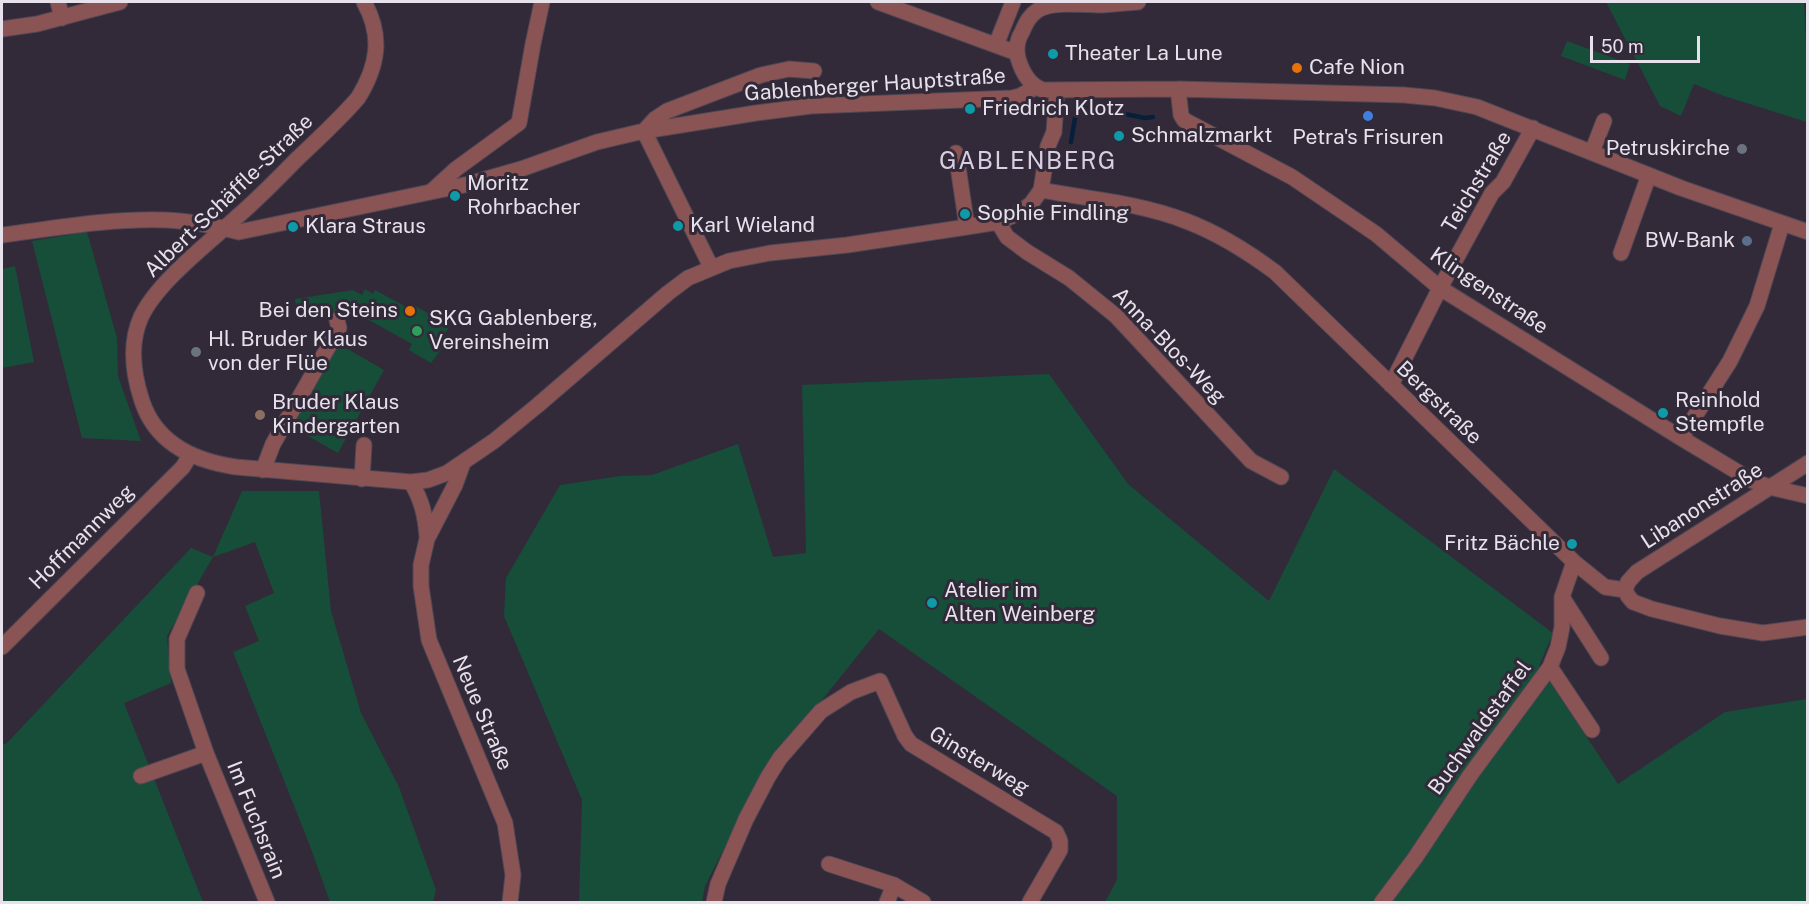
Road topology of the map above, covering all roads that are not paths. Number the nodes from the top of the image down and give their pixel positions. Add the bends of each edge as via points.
1 (58, 2) edge
2 (120, 2) edge
3 (364, 2) edge
4 (542, 2) edge
5 (878, 2) edge
6 (1013, 2) edge
7 (1138, 2) edge
8 (62, 18) junction
9 (2, 29) edge
10 (996, 45) junction
11 (1017, 53) junction
12 (814, 71) dead end
13 (1036, 87) junction
14 (1178, 89) junction
15 (1057, 90) junction
16 (1604, 121) dead end
17 (1533, 128) junction
18 (644, 131) junction
19 (1592, 152) junction
20 (956, 153) dead end
21 (1649, 175) junction
22 (1041, 189) junction
23 (433, 190) junction
24 (998, 222) junction
25 (1782, 224) junction
26 (967, 227) junction
27 (225, 228) junction
28 (1808, 232) edge
29 (2, 235) edge
30 (1621, 253) dead end
31 (711, 267) junction
32 (1440, 288) junction
33 (337, 320) dead end
34 (1391, 385) junction
35 (1681, 438) junction
36 (364, 445) dead end
37 (190, 455) junction
38 (464, 463) junction
39 (1808, 463) edge
40 (263, 470) junction
41 (1281, 477) dead end
42 (362, 479) junction
43 (411, 482) junction
44 (1769, 488) junction
45 (1808, 496) edge
46 (427, 539) junction
47 (1574, 562) junction
48 (1625, 590) junction
49 (197, 592) dead end
50 (1562, 597) junction
51 (1808, 627) edge
52 (2, 647) edge
53 (1601, 658) dead end
54 (1550, 667) junction
55 (1592, 730) dead end
56 (206, 753) junction
57 (141, 776) dead end
58 (829, 864) dead end
59 (894, 885) junction
60 (267, 903) edge
61 (510, 903) edge
62 (714, 903) edge
63 (887, 903) edge
64 (923, 903) edge
65 (1030, 903) edge
66 (1382, 903) edge

1 - 8 street
2 - 8 street
3 - 27 street, Albert-Schäffle-Straße via 376,41 369,81 358,99
4 - 23 street via 519,123
5 - 10 street
6 - 10 street
7 - 11 street via 1039,9 1028,18
8 - 9 street
10 - 11 street
11 - 13 street via 1027,78
12 - 18 street, Gablenberger Hauptstraße via 789,69 761,75 667,111
13 - 15 street
13 - 18 street, Gablenberger Hauptstraße via 1011,98 811,106
14 - 15 street
14 - 17 street via 1435,98 1477,107
14 - 32 street, Klingenstraße via 1184,120 1322,196 1376,234
15 - 22 street via 1054,132
16 - 19 street
17 - 19 street
17 - 32 street, Teichstraße
18 - 23 street, Gablenberger Hauptstraße via 597,142 469,184
18 - 31 street
19 - 21 street
20 - 26 street
21 - 25 street
21 - 30 street
22 - 24 street, Neue Straße via 1031,204
22 - 34 street, Bergstraße via 1166,215 1237,246 1275,272
23 - 27 street, Gablenberger Hauptstraße via 239,232
24 - 26 street, Neue Straße
24 - 41 street, Anna-Blos-Weg via 1007,237 1069,278 1116,316 1251,461
25 - 28 street
25 - 35 street via 1757,306 1730,361
26 - 31 street, Neue Straße via 770,253
27 - 29 street, Gablenberger Hauptstraße via 135,220
27 - 37 street, Albert-Schäffle-Straße via 152,298 141,317 135,340 133,364 145,410 155,426
31 - 38 street, Neue Straße via 668,292 538,405
32 - 34 street, Teichstraße
32 - 35 street, Klingenstraße
33 - 40 street via 339,328 273,444
34 - 47 street, Bergstraße
35 - 44 street, Klingenstraße
36 - 42 street
37 - 40 street, Albert-Schäffle-Straße via 213,464
37 - 52 street, Hoffmannweg via 183,467
38 - 43 street, Albert-Schäffle-Straße via 438,476
38 - 46 street, Neue Straße
39 - 44 street, Libanonstraße
40 - 42 street, Albert-Schäffle-Straße
42 - 43 street, Albert-Schäffle-Straße
43 - 46 street, Neue Straße via 425,515
44 - 45 street, Klingenstraße
44 - 48 street, Libanonstraße via 1637,572
46 - 61 street, Neue Straße via 421,586 429,640 504,823 513,875
47 - 48 street, Bergstraße via 1605,587
47 - 50 street, Buchwaldstaffel
48 - 51 street, Bergstraße via 1633,602 1720,626 1763,633
49 - 56 street, Im Fuchsrain via 177,639 177,669
50 - 53 street
50 - 54 street, Buchwaldstaffel via 1562,627
54 - 55 street
54 - 66 street, Buchwaldstaffel
56 - 57 street, Im Fuchsrain
56 - 60 street, Im Fuchsrain
58 - 59 street
59 - 63 street
59 - 64 street
62 - 65 street, Ginsterweg via 718,884 746,819 780,758 821,711 851,692 880,681 911,744 1056,832 1060,850

